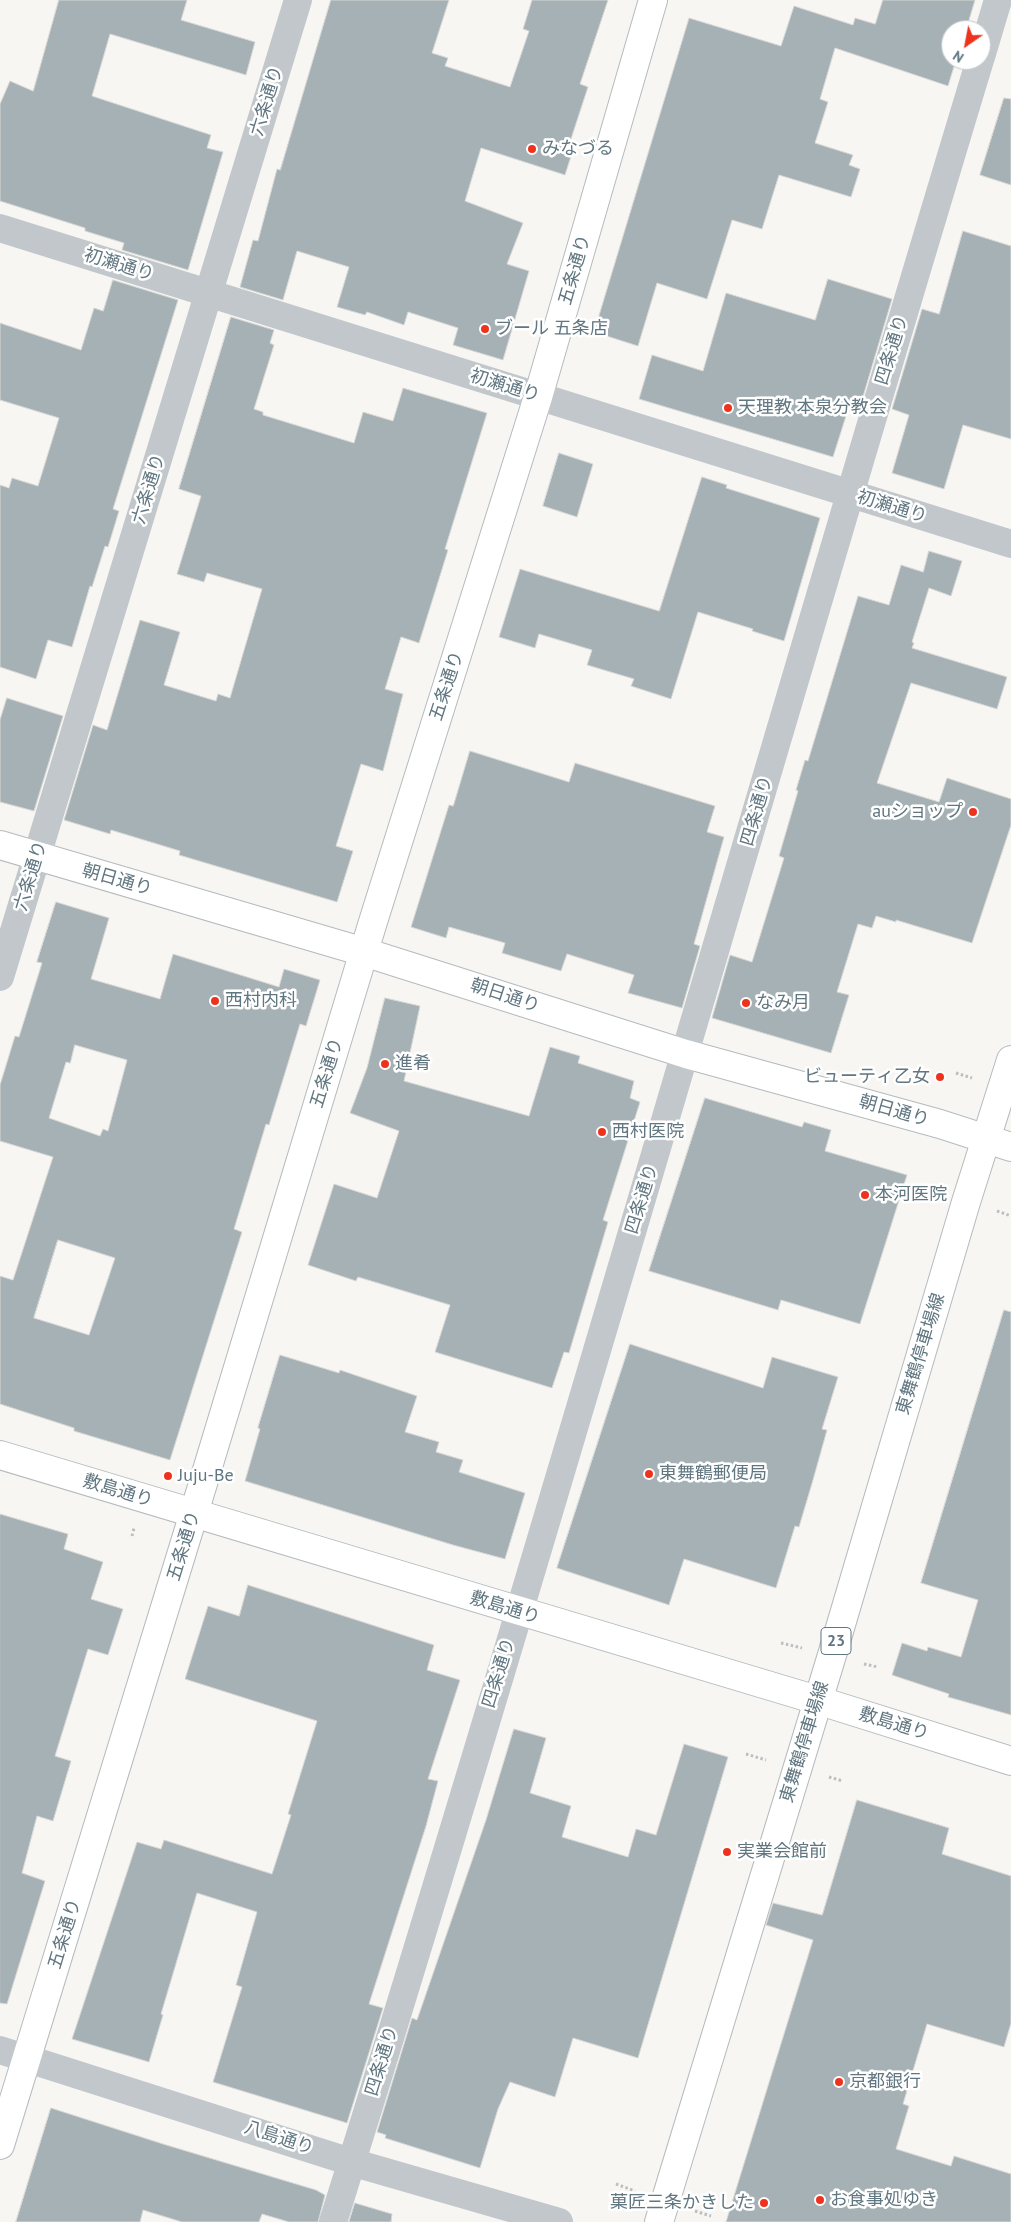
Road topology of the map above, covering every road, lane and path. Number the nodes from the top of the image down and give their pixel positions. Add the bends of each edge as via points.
1 (298, 0) edge
2 (653, 0) edge
3 (998, 0) edge
4 (991, 24) edge
5 (978, 70) edge
6 (0, 228) edge
7 (209, 293) junction
8 (538, 397) junction
9 (849, 494) junction
10 (1011, 544) edge
11 (0, 845) edge
12 (37, 857) junction
13 (364, 952) junction
14 (0, 977) edge
15 (686, 1054) junction
16 (1011, 1060) edge
17 (999, 1143) edge
18 (0, 1456) edge
19 (194, 1513) junction
20 (518, 1612) junction
21 (817, 1700) junction
22 (1011, 1761) edge
23 (0, 2050) edge
24 (27, 2058) junction
25 (0, 2145) edge
26 (352, 2162) junction
27 (332, 2222) edge
28 (559, 2222) edge
29 (659, 2222) edge

1 - 7 street, 六条通り
2 - 8 street, 五条通り
3 - 4 street, 四条通り
5 - 9 street, 四条通り
6 - 7 street, 初瀬通り
7 - 8 street, 初瀬通り
7 - 12 street, 六条通り
8 - 9 street, 初瀬通り
8 - 13 street, 五条通り
9 - 10 street, 初瀬通り
9 - 15 street, 四条通り
11 - 12 street, 朝日通り
12 - 13 street, 朝日通り
12 - 14 street, 六条通り
13 - 15 street, 朝日通り
13 - 19 street, 五条通り
15 - 17 street, 朝日通り
15 - 20 street, 四条通り
16 - 17 street, 東舞鶴停車場線 / 23
17 - 21 street, 東舞鶴停車場線 / 23
18 - 19 street, 敷島通り
19 - 20 street, 敷島通り
19 - 24 street, 五条通り
20 - 21 street, 敷島通り
20 - 26 street, 四条通り
21 - 22 street, 敷島通り
21 - 29 street, 東舞鶴停車場線 / 23
23 - 24 street, 八島通り
24 - 25 street, 五条通り
24 - 26 street, 八島通り
26 - 27 street, 四条通り
26 - 28 street, 八島通り

